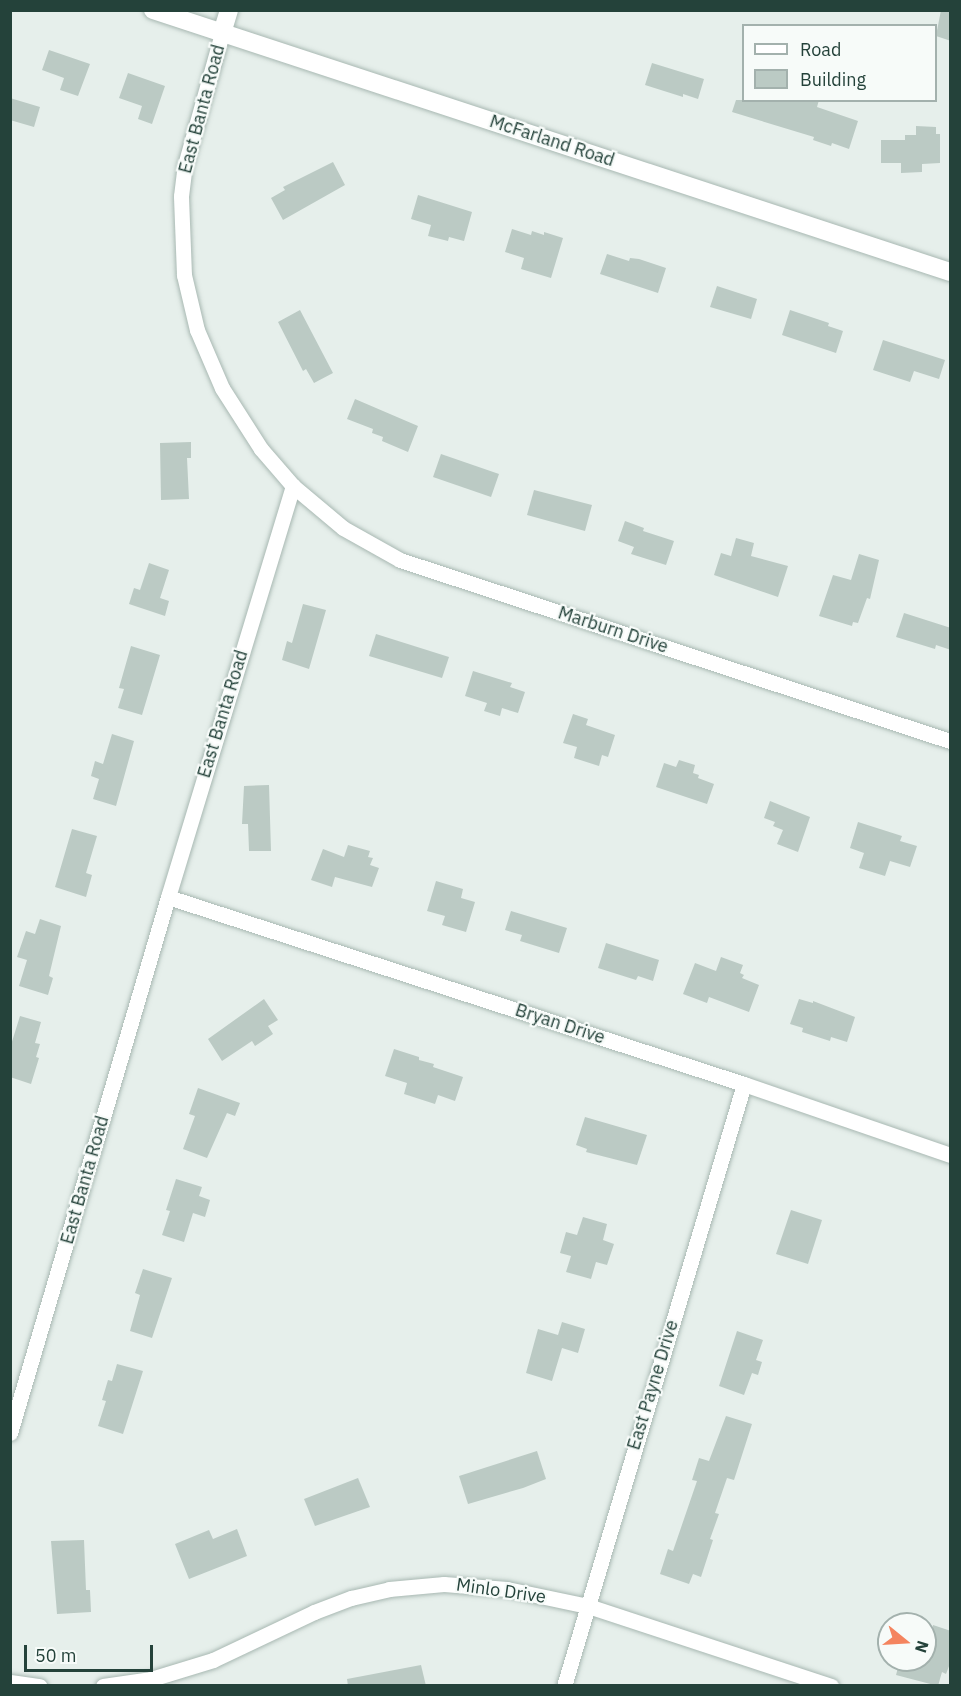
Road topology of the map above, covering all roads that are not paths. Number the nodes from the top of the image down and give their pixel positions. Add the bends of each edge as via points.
1 (153, 10) edge
2 (229, 10) edge
3 (222, 33) junction
4 (951, 272) edge
5 (292, 486) junction
6 (951, 741) edge
7 (168, 897) junction
8 (744, 1084) junction
9 (951, 1155) edge
10 (10, 1433) edge
11 (588, 1606) junction
12 (10, 1682) edge
13 (40, 1686) edge
14 (103, 1686) edge
15 (564, 1686) edge
16 (831, 1686) edge

1 - 3 street, McFarland Road
2 - 3 street, East Banta Road
3 - 4 street, McFarland Road
3 - 5 street, East Banta Road via 185,165 181,196 184,275 197,330 222,388 261,449
5 - 6 street, Marburn Drive via 343,528 400,560
5 - 7 street, East Banta Road
7 - 8 street, Bryan Drive
7 - 10 street, East Banta Road
8 - 9 street, Bryan Drive
8 - 11 street, East Payne Drive
11 - 14 street, Minlo Drive via 476,1585 389,1589 314,1612 248,1646 195,1667 152,1679
11 - 15 street, East Payne Drive
11 - 16 street, Minlo Drive
12 - 13 street

